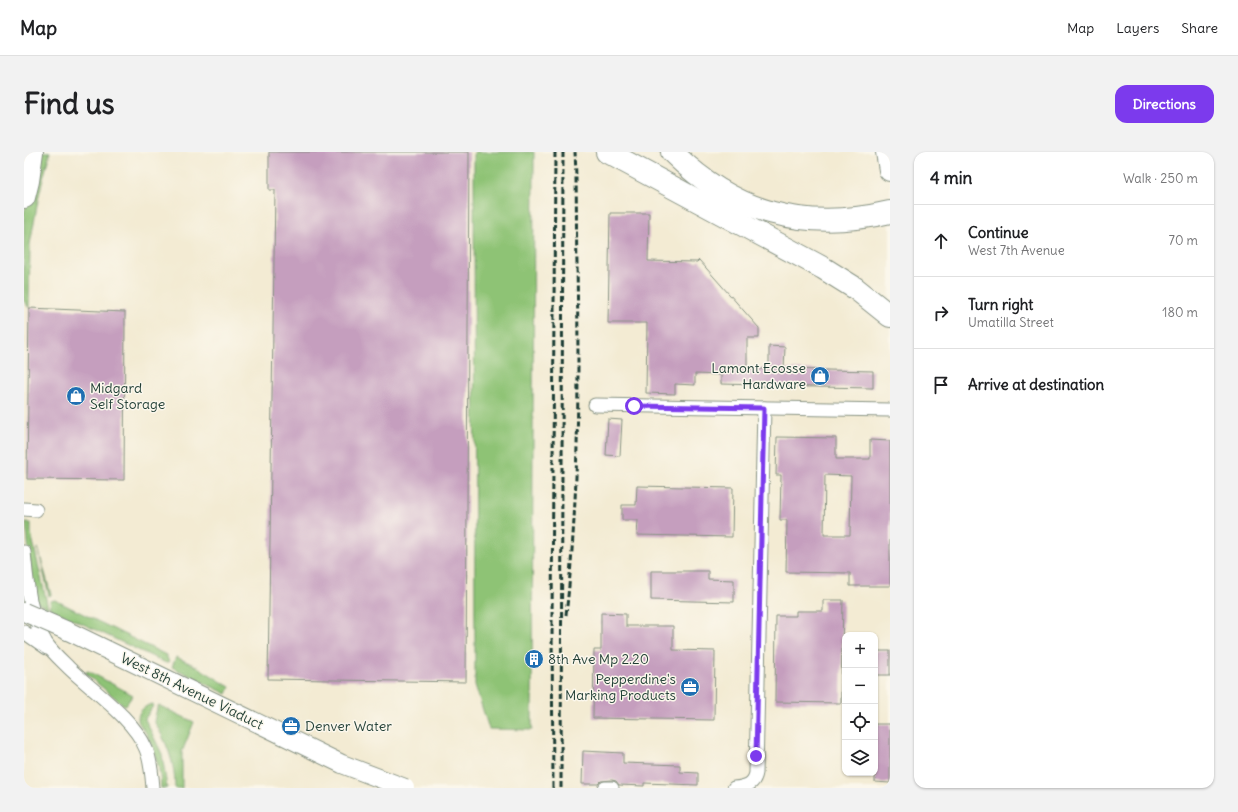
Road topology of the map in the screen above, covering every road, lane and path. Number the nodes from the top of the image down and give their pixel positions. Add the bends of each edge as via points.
1 (32, 152) edge
2 (607, 152) edge
3 (672, 152) edge
4 (887, 152) edge
5 (890, 170) edge
6 (24, 197) edge
7 (890, 212) edge
8 (890, 316) edge
9 (595, 405) dead end
10 (764, 408) junction
11 (890, 410) edge
12 (24, 552) edge
13 (24, 612) edge
14 (24, 632) edge
15 (51, 650) junction
16 (153, 788) edge
17 (405, 788) edge
18 (605, 788) edge
19 (612, 788) edge
20 (734, 788) edge

1 - 6 highway
2 - 8 highway via 823,268 855,288
3 - 7 highway via 716,189 763,211 814,219 847,219
4 - 5 highway
9 - 10 street
10 - 11 street
10 - 20 street via 756,773 755,778 745,787
12 - 15 street via 32,609 40,632
13 - 17 main road, West 8th Avenue Viaduct, bridge via 342,764
14 - 15 street
15 - 16 street via 136,731 148,752
18 - 19 street

